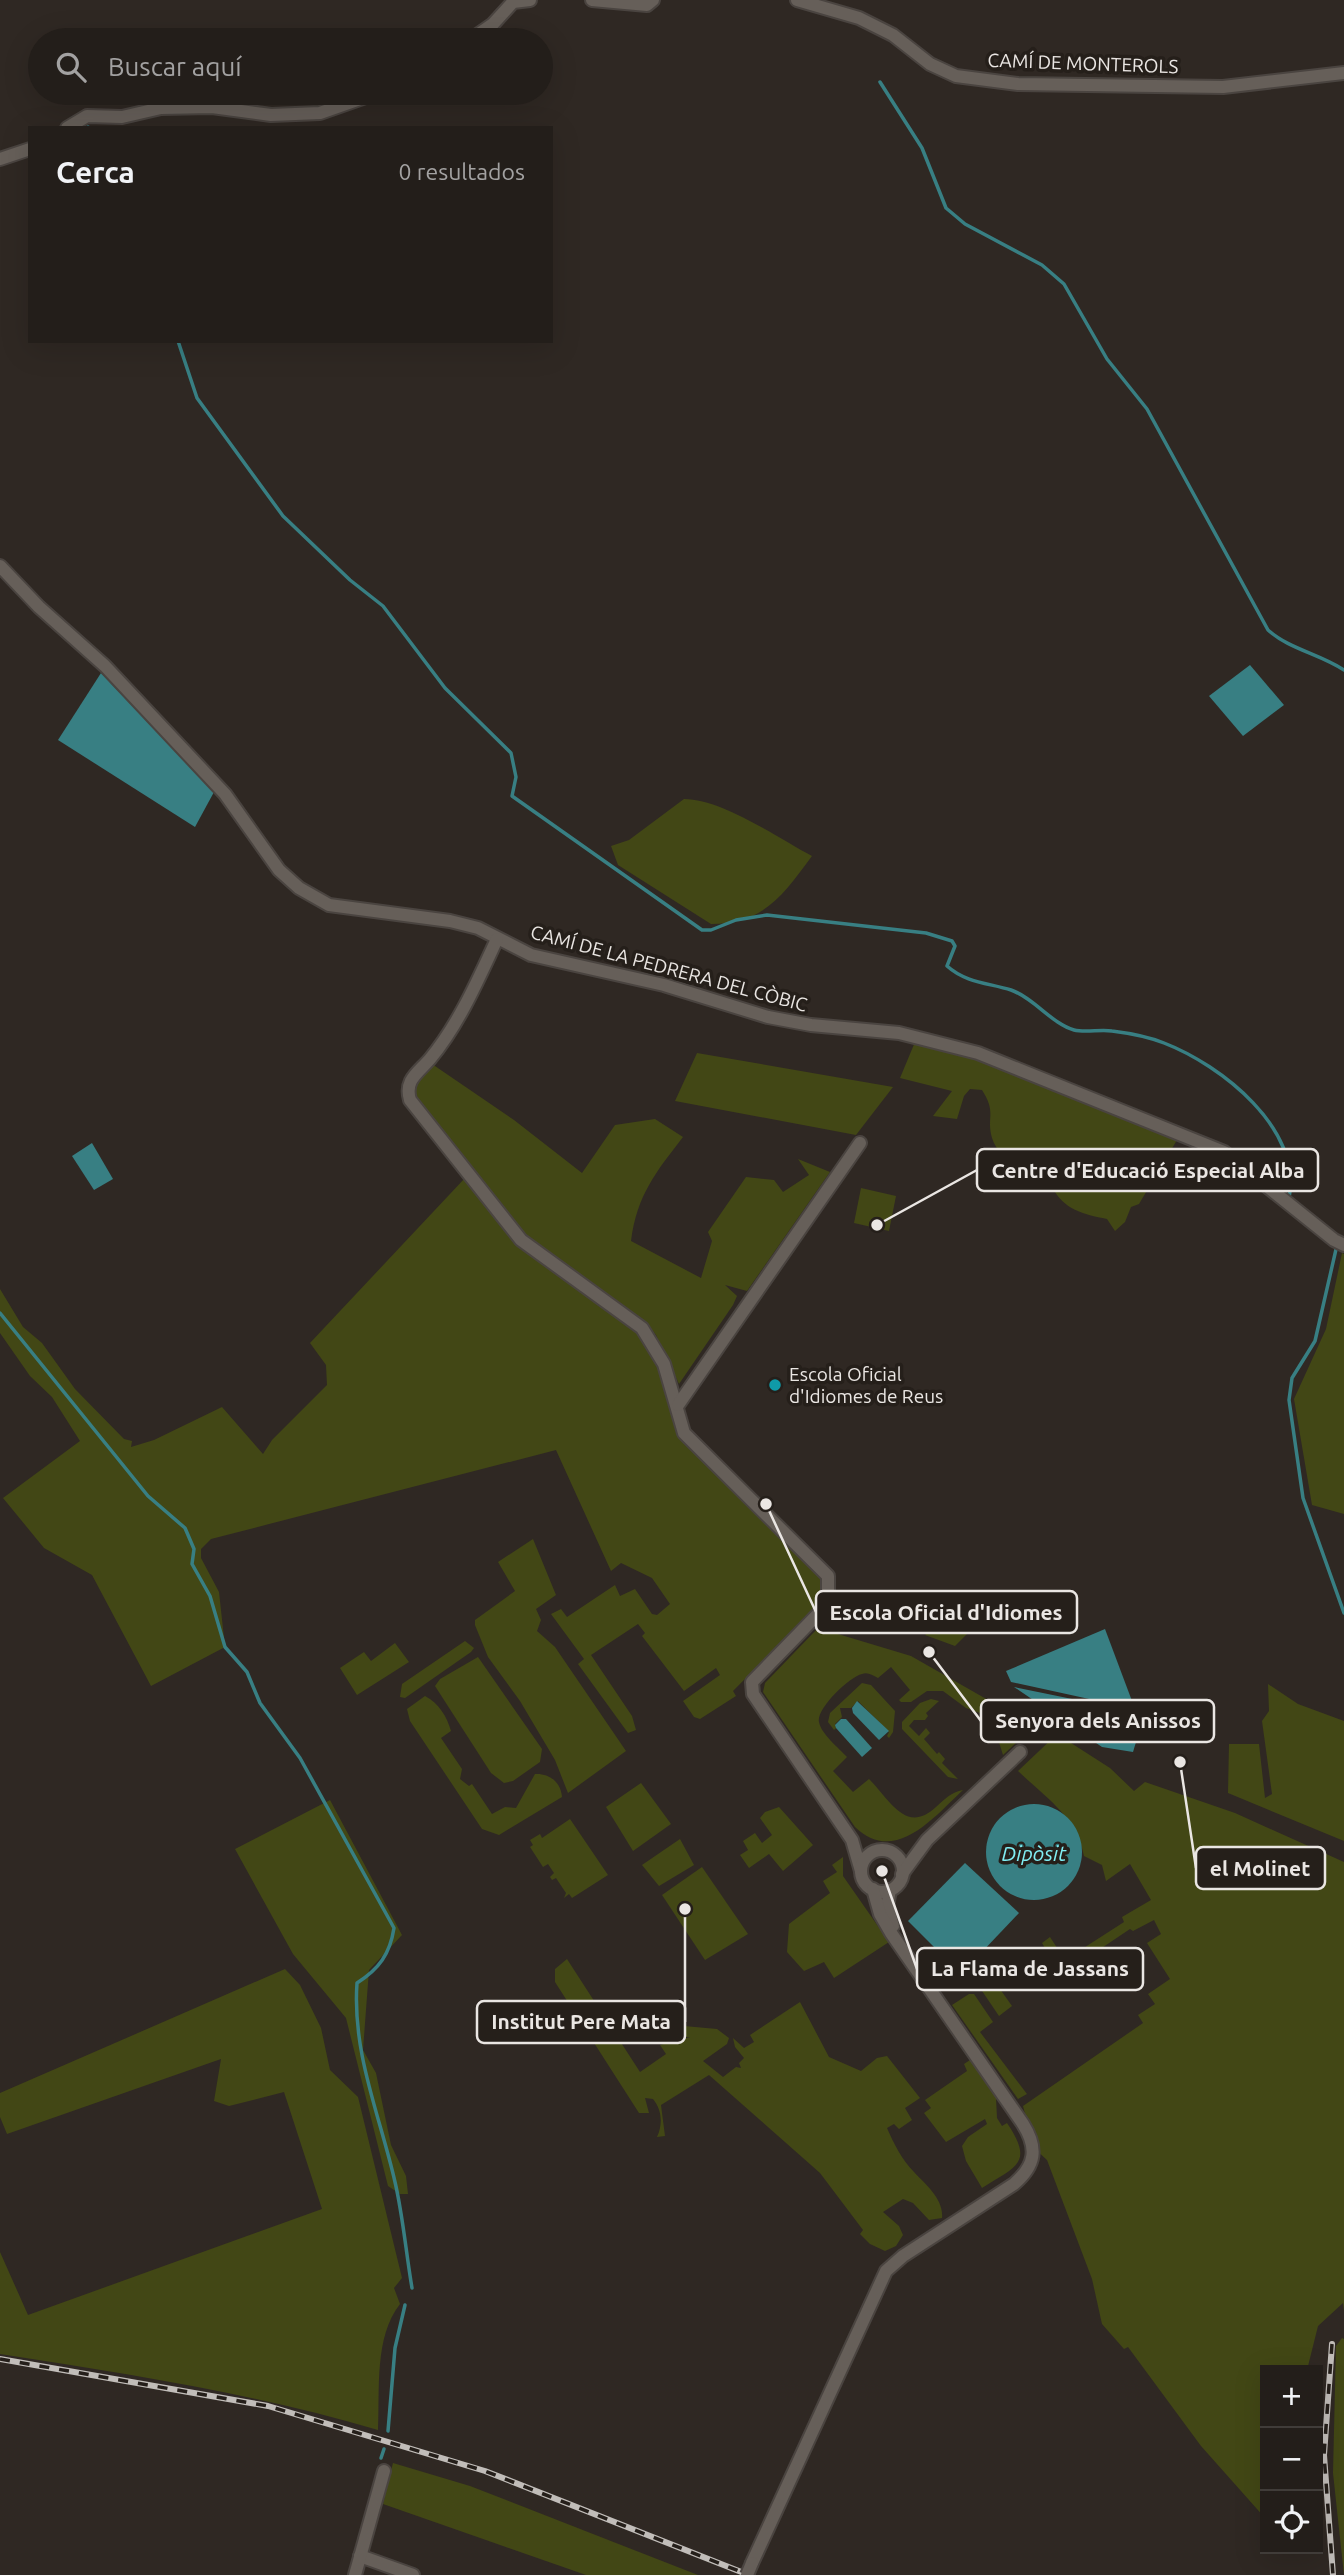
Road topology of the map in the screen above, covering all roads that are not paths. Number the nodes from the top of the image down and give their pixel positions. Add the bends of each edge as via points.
1 (530, 0) edge
2 (592, 0) edge
3 (653, 0) edge
4 (797, 0) edge
5 (513, 2) edge
6 (486, 28) edge
7 (1344, 73) edge
8 (343, 105) edge
9 (70, 126) edge
10 (28, 150) edge
11 (0, 159) edge
12 (0, 566) edge
13 (497, 939) junction
14 (860, 1143) dead end
15 (1344, 1245) edge
16 (678, 1405) junction
17 (1020, 1752) dead end
18 (852, 1840) junction
19 (927, 1840) junction
20 (877, 1851) junction
21 (893, 1854) junction
22 (861, 1871) junction
23 (902, 1874) junction
24 (873, 1889) junction
25 (890, 1890) junction
26 (897, 1939) junction
27 (384, 2471) dead end
28 (360, 2556) junction
29 (749, 2569) edge
30 (355, 2575) edge
31 (413, 2575) edge

1 - 5 street
2 - 3 street via 647,5
4 - 7 street, CAMÍ DE MONTEROLS via 859,18 893,34 930,64 956,76 1018,84 1223,87
5 - 6 street
8 - 9 street via 320,113 271,115 212,107 161,108 122,117 87,116
10 - 11 street
12 - 13 street, CAMÍ DE LA PEDRERA DEL CÒBIC via 105,666 225,794 279,870 299,888 329,905 450,921
13 - 15 street, CAMÍ DE LA PEDRERA DEL CÒBIC via 531,955 664,985 768,1017 899,1033 978,1053 1224,1152
13 - 16 street via 444,1041 410,1079 410,1100 521,1240 642,1328 664,1364
14 - 16 street
16 - 18 street via 684,1433 828,1576 828,1600 822,1610 752,1682 753,1694
17 - 19 street
18 - 20 street
18 - 22 street
19 - 21 street
19 - 23 street
20 - 21 street
20 - 22 street via 866,1858
21 - 23 street
22 - 24 street
23 - 25 street
24 - 25 street
24 - 26 street via 880,1914
25 - 26 street via 887,1906
26 - 29 street via 1023,2124 1032,2139 1034,2157 1026,2174 1014,2184 886,2271
27 - 28 street
28 - 30 street
28 - 31 street

